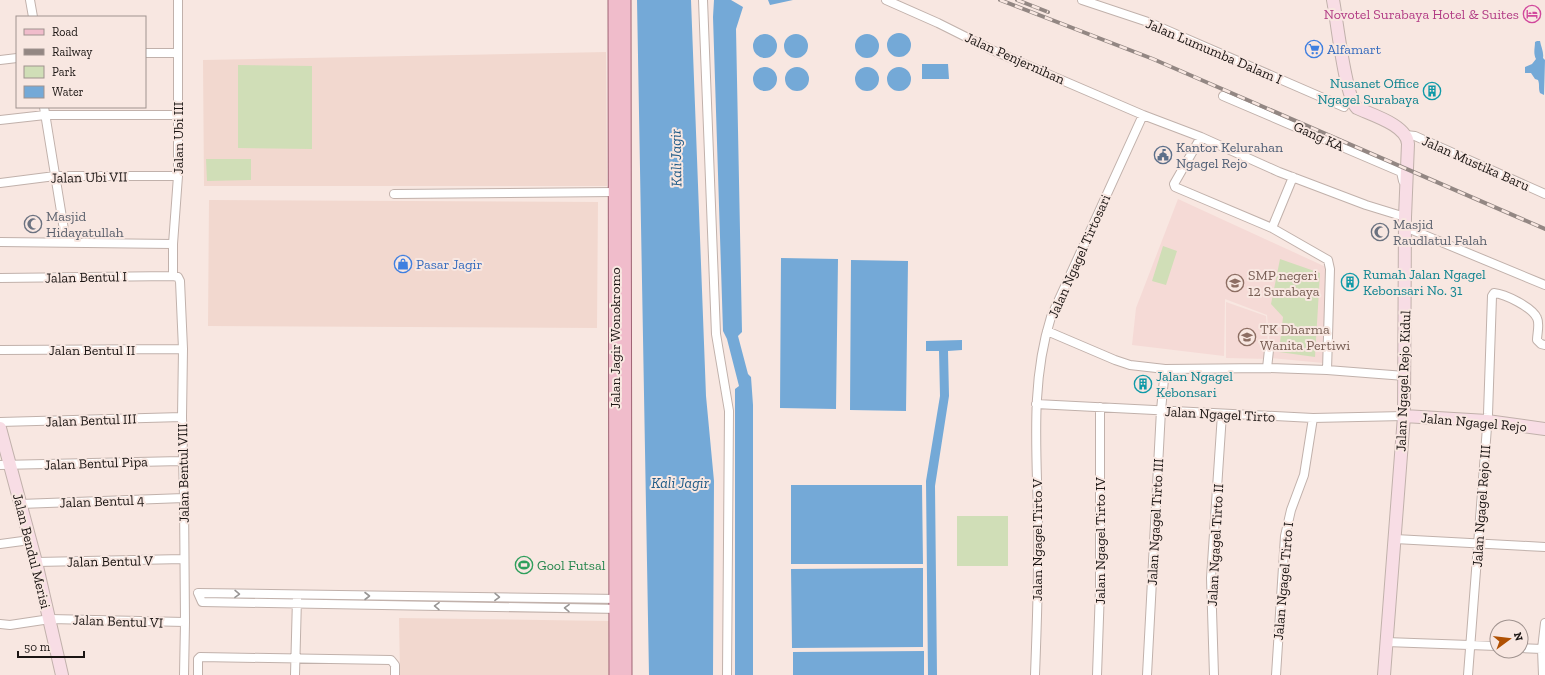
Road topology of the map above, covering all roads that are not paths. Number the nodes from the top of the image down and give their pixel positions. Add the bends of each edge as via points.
1 (30, 0) edge
2 (178, 0) edge
3 (615, 0) edge
4 (624, 0) edge
5 (703, 0) edge
6 (886, 0) edge
7 (1082, 0) edge
8 (1333, 0) edge
9 (33, 16) edge
10 (620, 50) junction
11 (146, 53) edge
12 (178, 53) junction
13 (16, 58) edge
14 (0, 60) edge
15 (1223, 96) dead end
16 (1348, 106) junction
17 (45, 111) edge
18 (178, 115) junction
19 (1143, 115) junction
20 (0, 120) edge
21 (1406, 135) junction
22 (1201, 137) junction
23 (55, 176) junction
24 (178, 176) junction
25 (1293, 177) junction
26 (1407, 182) junction
27 (0, 183) edge
28 (615, 192) junction
29 (394, 194) dead end
30 (1545, 194) edge
31 (1405, 222) junction
32 (1272, 228) junction
33 (0, 242) edge
34 (66, 242) junction
35 (173, 244) junction
36 (173, 276) junction
37 (0, 278) edge
38 (1545, 285) edge
39 (1047, 331) junction
40 (1545, 345) edge
41 (184, 349) junction
42 (0, 350) edge
43 (1269, 350) dead end
44 (1267, 368) junction
45 (1165, 369) junction
46 (1327, 370) junction
47 (1405, 376) junction
48 (1036, 404) junction
49 (1100, 407) junction
50 (1161, 410) junction
51 (1222, 414) junction
52 (1404, 416) junction
53 (182, 417) junction
54 (1314, 418) junction
55 (1487, 421) junction
56 (0, 422) edge
57 (0, 428) edge
58 (1545, 428) edge
59 (620, 455) junction
60 (182, 461) junction
61 (5, 465) edge
62 (184, 498) junction
63 (20, 504) junction
64 (1395, 539) junction
65 (30, 540) junction
66 (1478, 543) junction
67 (0, 544) edge
68 (1545, 547) edge
69 (184, 559) junction
70 (36, 562) junction
71 (297, 599) junction
72 (620, 604) junction
73 (50, 619) junction
74 (185, 622) junction
75 (1545, 623) edge
76 (0, 624) edge
77 (1544, 632) edge
78 (1386, 642) junction
79 (1471, 645) junction
80 (1489, 646) edge
81 (1529, 648) edge
82 (1542, 649) junction
83 (295, 660) junction
84 (62, 675) edge
85 (184, 675) edge
86 (198, 675) edge
87 (295, 675) edge
88 (395, 675) edge
89 (616, 675) edge
90 (625, 675) edge
91 (727, 675) edge
92 (1036, 675) edge
93 (1097, 675) edge
94 (1147, 675) edge
95 (1214, 675) edge
96 (1276, 675) edge
97 (1384, 675) edge
98 (1468, 675) edge
99 (1543, 675) edge

1 - 9 street
2 - 12 street, Jalan Ubi III
3 - 10 main road, Jalan Jagir Wonokromo
4 - 10 main road, Jalan Jagir Wonokromo
5 - 91 street via 716,334 729,411
6 - 19 street, Jalan Penjernihan via 992,50
7 - 16 street, Jalan Lumumba Dalam I via 1148,22
8 - 16 main road via 1348,89
10 - 28 main road, Jalan Jagir Wonokromo
10 - 59 main road, Jalan Jagir Wonokromo
11 - 12 street
12 - 18 street, Jalan Ubi III
13 - 14 street
15 - 26 street, Gang KA via 1401,172 1402,180
16 - 21 main road via 1396,126
17 - 18 street
17 - 20 street
17 - 23 street
18 - 24 street, Jalan Ubi III
19 - 22 street, Jalan Penjernihan
19 - 39 street, Jalan Ngagel Tirtosari via 1063,290
21 - 26 main road, Jalan Ngagel Rejo Kidul
21 - 30 street, Jalan Mustika Baru via 1415,136
22 - 25 street, Jalan Penjernihan
22 - 32 street via 1174,187
23 - 24 street, Jalan Ubi VII
23 - 27 street, Jalan Ubi VII
23 - 34 street
24 - 35 street, Jalan Ubi III
25 - 31 street, Jalan Penjernihan
25 - 32 street
26 - 31 main road, Jalan Ngagel Rejo Kidul
28 - 29 street
28 - 59 main road, Jalan Jagir Wonokromo
31 - 38 street, Jalan Penjernihan
31 - 47 main road, Jalan Ngagel Rejo Kidul
32 - 46 street via 1328,260
33 - 34 street
34 - 35 street
35 - 36 street, Jalan Ubi III
36 - 37 street, Jalan Bentul I
36 - 41 street, Jalan Bentul VIII via 178,277 180,281
39 - 45 street via 1130,365
39 - 48 street, Jalan Ngagel Tirtosari
40 - 55 street, Jalan Ngagel Rejo III via 1537,340 1538,321 1535,314 1505,296 1496,293 1492,296
41 - 42 street, Jalan Bentul II
41 - 53 street, Jalan Bentul VIII
43 - 44 street
44 - 45 street
44 - 46 street
45 - 50 street, Jalan Ngagel Tirto III
46 - 47 street
47 - 52 main road, Jalan Ngagel Rejo Kidul
48 - 49 street, Jalan Ngagel Tirto
48 - 92 street, Jalan Ngagel Tirto V via 1039,573
49 - 50 street, Jalan Ngagel Tirto
49 - 93 street, Jalan Ngagel Tirto IV via 1100,589
50 - 51 street, Jalan Ngagel Tirto
50 - 94 street, Jalan Ngagel Tirto III
51 - 54 street, Jalan Ngagel Tirto
51 - 95 street, Jalan Ngagel Tirto II via 1211,578
52 - 54 street, Jalan Ngagel Tirto
52 - 55 main road, Jalan Ngagel Rejo
52 - 64 main road, Jalan Ngagel Rejo Kidul
53 - 56 street, Jalan Bentul III
53 - 60 street, Jalan Bentul VIII
54 - 96 street, Jalan Ngagel Tirto I via 1304,475 1284,536
55 - 58 main road, Jalan Ngagel Rejo
55 - 66 street, Jalan Ngagel Rejo III
57 - 61 main road, Jalan Bendul Merisi
59 - 72 main road, Jalan Jagir Wonokromo
60 - 61 street, Jalan Bentul Pipa
60 - 62 street, Jalan Bentul VIII
61 - 63 main road, Jalan Bendul Merisi
62 - 63 street, Jalan Bentul 4
62 - 69 street, Jalan Bentul VIII
63 - 65 main road, Jalan Bendul Merisi
64 - 66 street
64 - 78 main road, Jalan Ngagel Rejo Kidul
65 - 67 street
65 - 70 main road, Jalan Bendul Merisi
66 - 68 street
66 - 79 street, Jalan Ngagel Rejo III
69 - 70 street, Jalan Bentul V
69 - 74 street, Jalan Bentul VIII
70 - 73 main road, Jalan Bendul Merisi
71 -> 71 street via 202,602 198,593
71 - 72 street
71 - 83 street
72 - 89 main road, Jalan Jagir Wonokromo
72 - 90 main road, Jalan Jagir Wonokromo
73 - 74 street, Jalan Bentul VI
73 - 76 street, Jalan Bentul VI
73 - 84 main road, Jalan Bendul Merisi
74 - 85 street, Jalan Bentul VIII
75 - 77 street
77 - 82 street
78 - 79 street
78 - 97 main road, Jalan Ngagel Rejo Kidul
79 - 80 street
79 - 98 street, Jalan Ngagel Rejo III
81 - 82 street
82 - 99 street
83 - 86 street via 200,658
83 - 87 street
83 - 88 street via 391,660 395,666

